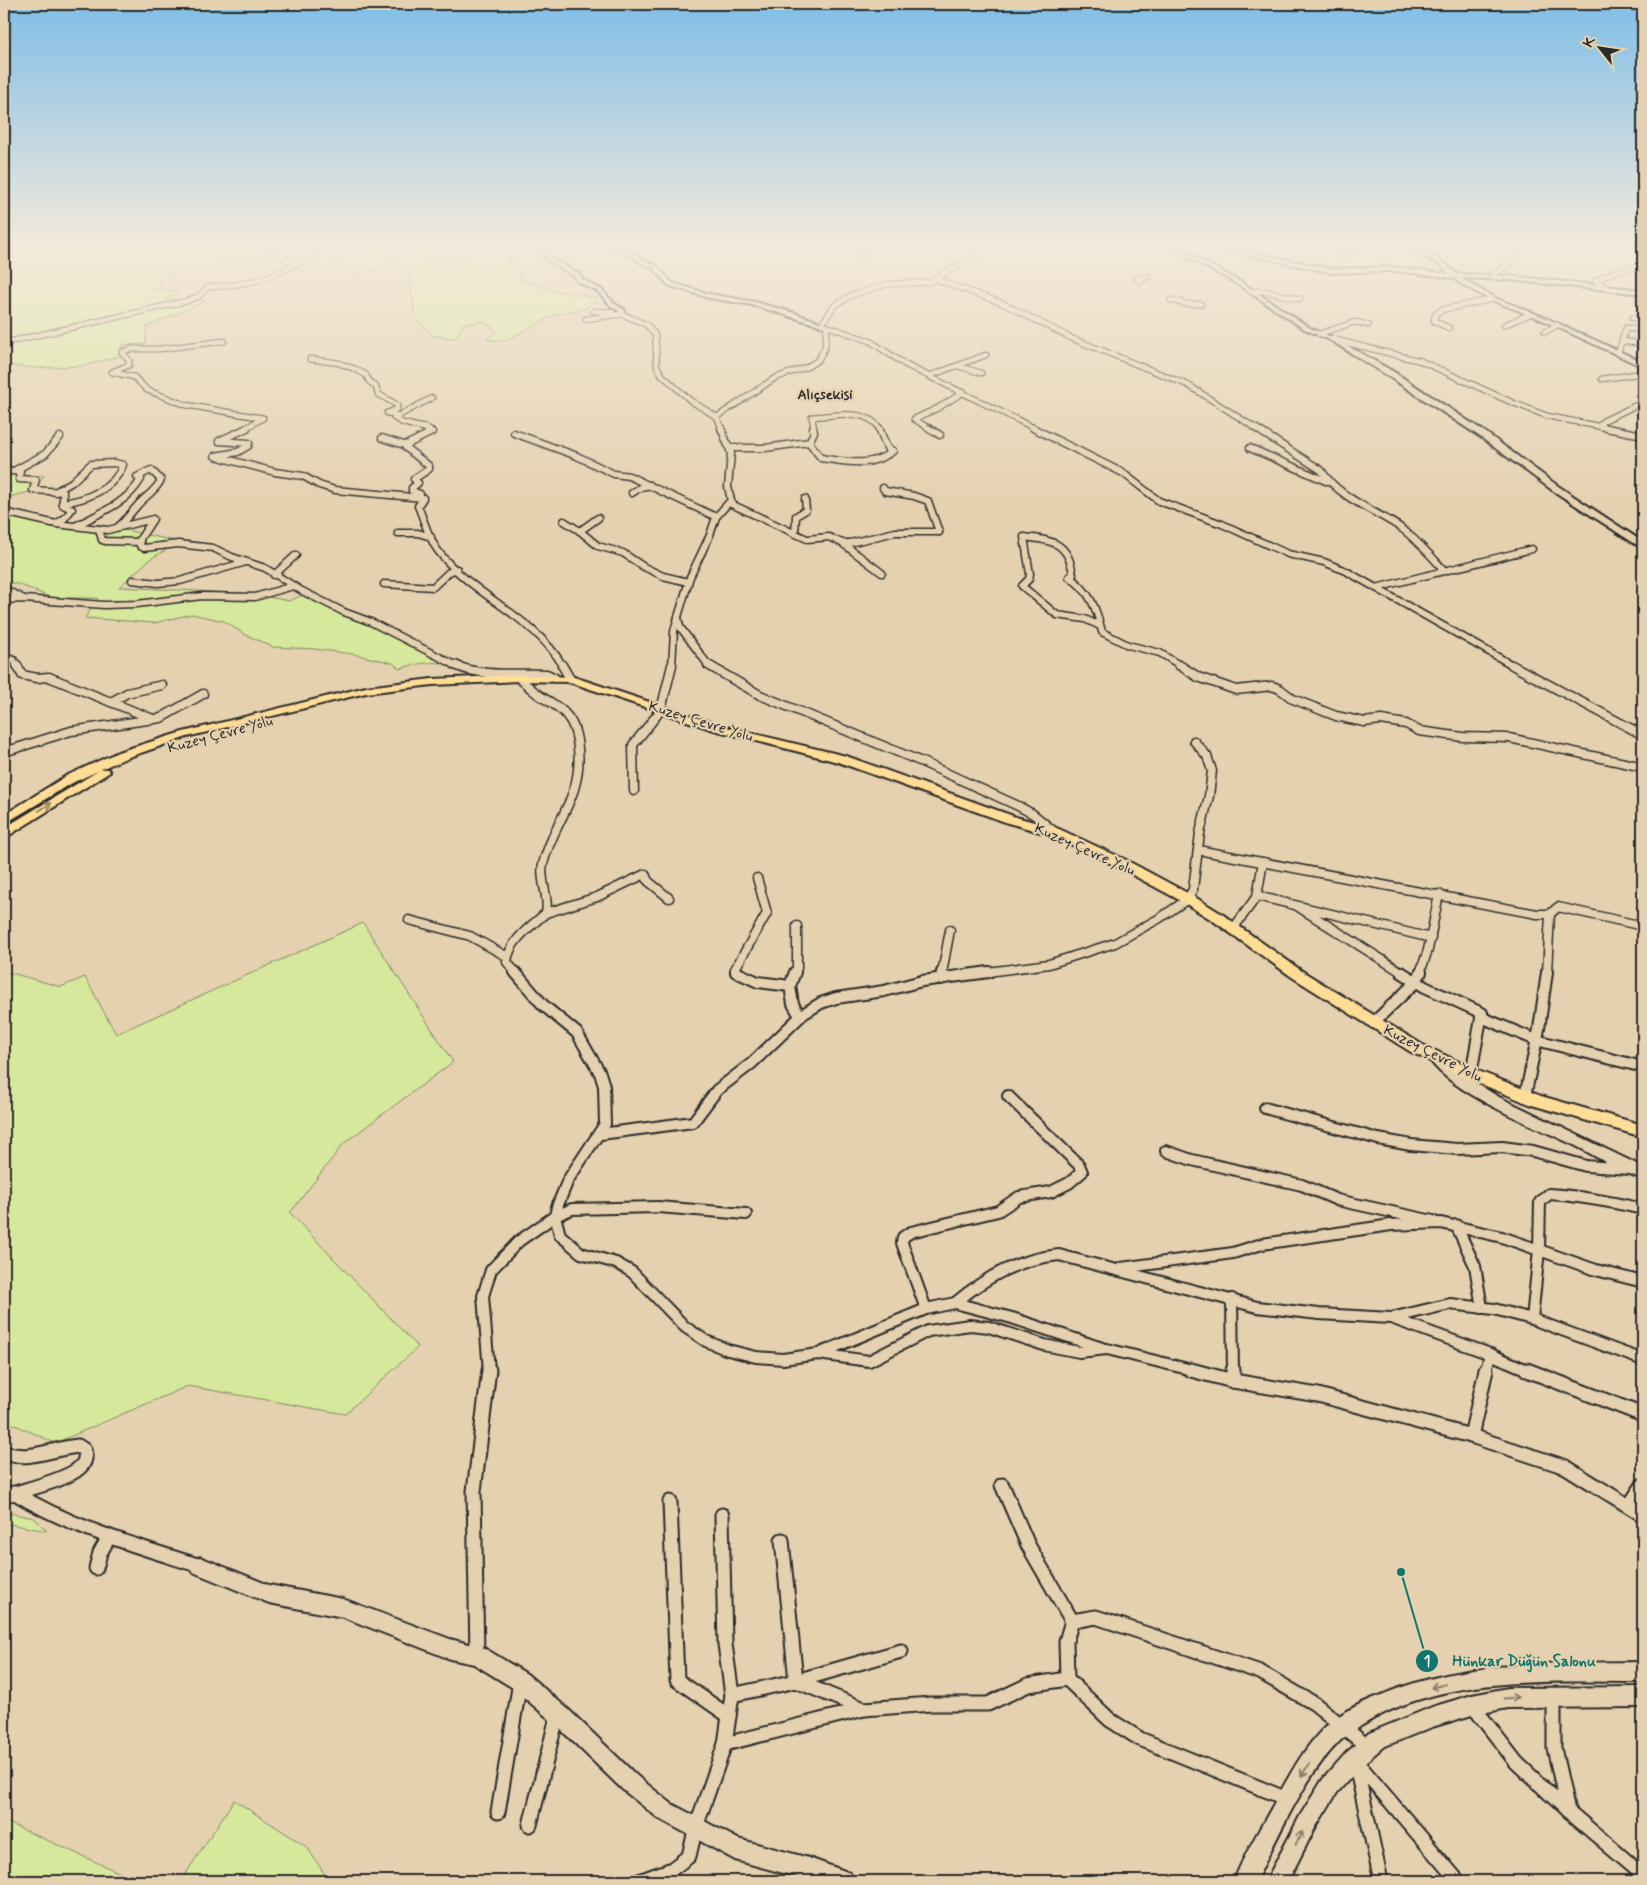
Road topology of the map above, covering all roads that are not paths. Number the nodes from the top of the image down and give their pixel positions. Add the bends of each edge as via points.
1 (48, 333) edge
2 (653, 333) edge
3 (824, 333) edge
4 (847, 333) edge
5 (1061, 333) edge
6 (1322, 333) edge
7 (1574, 333) edge
8 (1624, 333) edge
9 (1319, 334) joint
10 (1071, 338) junction
11 (1332, 339) junction
12 (1060, 340) dead end
13 (224, 341) dead end
14 (1622, 341) junction
15 (4, 343) edge
16 (1643, 344) edge
17 (1618, 353) junction
18 (986, 355) dead end
19 (310, 359) dead end
20 (1643, 365) edge
21 (958, 366) junction
22 (981, 373) dead end
23 (1643, 373) edge
24 (929, 376) junction
25 (1602, 379) dead end
26 (964, 392) junction
27 (432, 398) dead end
28 (1643, 402) edge
29 (396, 415) junction
30 (717, 417) junction
31 (1599, 426) junction
32 (514, 433) dead end
33 (940, 435) dead end
34 (1643, 435) edge
35 (60, 437) dead end
36 (382, 438) dead end
37 (809, 442) junction
38 (409, 444) junction
39 (730, 448) junction
40 (1250, 448) dead end
41 (4, 470) edge
42 (14, 471) junction
43 (1326, 481) junction
44 (650, 485) junction
45 (884, 488) dead end
46 (55, 492) junction
47 (632, 493) dead end
48 (423, 498) junction
49 (806, 500) dead end
50 (62, 503) junction
51 (729, 503) junction
52 (4, 512) edge
53 (716, 517) junction
54 (598, 518) dead end
55 (564, 522) dead end
56 (56, 524) junction
57 (75, 526) junction
58 (99, 529) junction
59 (116, 529) junction
60 (580, 531) junction
61 (398, 533) dead end
62 (795, 534) junction
63 (431, 538) junction
64 (140, 542) junction
65 (842, 543) junction
66 (1643, 546) edge
67 (1532, 549) dead end
68 (296, 555) dead end
69 (246, 562) junction
70 (457, 569) junction
71 (1444, 571) junction
72 (882, 573) dead end
73 (274, 575) junction
74 (132, 580) dead end
75 (688, 582) junction
76 (384, 584) dead end
77 (293, 586) junction
78 (4, 588) edge
79 (1376, 588) junction
80 (24, 599) junction
81 (4, 600) edge
82 (678, 617) junction
83 (1100, 626) junction
84 (4, 656) edge
85 (519, 678) junction
86 (555, 678) junction
87 (570, 679) junction
88 (453, 681) junction
89 (162, 686) dead end
90 (202, 694) dead end
91 (110, 702) junction
92 (661, 710) junction
93 (153, 720) junction
94 (1643, 735) edge
95 (1194, 741) dead end
96 (4, 752) edge
97 (1643, 767) edge
98 (634, 791) dead end
99 (4, 820) edge
100 (1055, 832) junction
101 (4, 833) edge
102 (1198, 850) junction
103 (1263, 862) junction
104 (757, 878) dead end
105 (1438, 894) junction
106 (1257, 896) junction
107 (669, 898) dead end
108 (1188, 899) junction
109 (1297, 906) junction
110 (546, 913) junction
111 (1550, 914) junction
112 (409, 920) dead end
113 (797, 926) dead end
114 (1643, 926) edge
115 (1233, 929) junction
116 (950, 930) dead end
117 (1431, 938) junction
118 (506, 956) junction
119 (941, 979) junction
120 (1416, 982) junction
121 (790, 986) junction
122 (800, 1016) junction
123 (1481, 1017) junction
124 (1373, 1023) junction
125 (1536, 1040) junction
126 (1435, 1058) junction
127 (1643, 1067) edge
128 (1471, 1074) junction
129 (1008, 1096) dead end
130 (1525, 1097) junction
131 (1265, 1108) dead end
132 (1643, 1131) edge
133 (600, 1134) junction
134 (1166, 1151) dead end
135 (1640, 1171) edge
136 (1643, 1209) edge
137 (746, 1214) dead end
138 (555, 1216) junction
139 (1441, 1223) junction
140 (1456, 1225) junction
141 (1539, 1250) junction
142 (1116, 1268) junction
143 (1643, 1282) edge
144 (1232, 1299) junction
145 (956, 1303) junction
146 (1482, 1308) junction
147 (926, 1309) junction
148 (1391, 1318) junction
149 (1532, 1319) junction
150 (1107, 1350) junction
151 (818, 1354) junction
152 (1490, 1354) junction
153 (1643, 1360) edge
154 (1233, 1381) junction
155 (1643, 1416) edge
156 (1471, 1436) junction
157 (4, 1454) edge
158 (1002, 1485) dead end
159 (1643, 1485) edge
160 (9, 1494) edge
161 (670, 1502) dead end
162 (1629, 1506) junction
163 (722, 1515) dead end
164 (1643, 1515) edge
165 (109, 1537) junction
166 (782, 1540) dead end
167 (200, 1566) joint
168 (96, 1568) dead end
169 (1072, 1621) junction
170 (901, 1651) dead end
171 (476, 1656) junction
172 (1643, 1672) edge
173 (1066, 1679) junction
174 (520, 1681) junction
175 (796, 1681) junction
176 (732, 1695) junction
177 (1554, 1697) junction
178 (1643, 1697) edge
179 (1472, 1705) junction
180 (864, 1710) junction
181 (558, 1714) junction
182 (729, 1716) junction
183 (1344, 1726) junction
184 (725, 1744) junction
185 (1361, 1753) junction
186 (1287, 1799) junction
187 (1568, 1811) junction
188 (498, 1812) dead end
189 (530, 1824) dead end
190 (696, 1828) junction
191 (1643, 1875) edge
192 (639, 1881) edge
193 (842, 1881) edge
194 (1245, 1881) edge
195 (1277, 1881) edge
196 (1380, 1881) edge
197 (1458, 1881) edge

1 - 15 street
2 - 30 street via 657,366 662,375 691,401
3 - 30 street via 825,347 818,360 775,378
4 - 24 street via 870,341
5 - 10 street
6 - 9 street
7 - 17 street
8 - 14 street
9 - 11 street
10 - 12 street
10 - 43 street via 1188,385 1321,470
11 - 31 street via 1421,361 1541,414
11 - 66 street via 1417,390
13 - 48 street via 127,350 122,352 130,363 112,372 134,376 145,390 184,404 263,418 219,441 248,443 248,446 238,452 215,456 304,476 335,490
14 - 16 street
14 - 17 street
17 - 20 street
18 - 21 street
19 - 29 street via 339,363 365,374 380,397 397,405 397,409 387,412
21 - 22 street
21 - 24 street
23 - 25 street
24 - 26 street
26 - 33 street via 914,418
26 - 79 street via 1123,473 1159,501 1222,524 1288,554 1324,562
27 - 29 street
28 - 31 street
29 - 38 street via 397,421 432,432
30 - 39 street
31 - 34 street
32 - 44 street
35 - 42 street via 44,454
36 - 38 street
37 - 37 street via 814,432 812,417 861,415 876,422 887,448 893,451 870,463 858,464 821,458
37 - 39 street via 765,448
38 - 48 street via 406,448 429,467 415,478 418,484 412,490 426,496
39 - 51 street
40 - 43 street
41 - 42 street
42 - 46 street via 21,472 18,479 36,480 33,490
43 - 71 street via 1401,529 1429,552
44 - 47 street
44 - 53 street
45 - 65 street via 885,491 928,501 939,532 895,532
46 - 50 street via 64,492
46 - 50 street via 72,482 91,464 123,465 119,474 100,490 77,502
48 - 63 street via 418,506
49 - 62 street via 806,510 796,516
50 - 56 street via 72,509
51 - 53 street
51 - 62 street
52 - 56 street
53 - 75 street
54 - 60 street
55 - 60 street
56 - 57 street
57 - 58 street
57 - 59 street via 128,496 141,479 137,477 151,470 161,480 156,490
58 - 59 street
58 - 64 street via 105,541
59 - 64 street via 152,519
60 - 75 street via 598,546 623,553 663,576
61 - 63 street via 418,533
62 - 65 street via 807,539 829,537
63 - 70 street via 438,551
64 - 69 street via 144,548 178,544 205,546
65 - 72 street
67 - 71 street
68 - 73 street
69 - 73 street via 265,568
69 - 74 street via 179,581
70 - 76 street via 433,587
70 - 87 street via 481,593 536,631
71 - 79 street
73 - 77 street
75 - 82 street
77 - 80 street via 255,597 202,596 137,604
77 - 86 street via 463,669 547,674
78 - 80 street
79 - 94 street via 1556,690
80 - 81 street
82 - 92 street via 673,662
82 - 100 street via 680,626 698,653 710,666 730,679 760,695 1016,805
83 - 83 street via 1097,611 1083,587 1069,578 1073,570 1067,552 1059,544 1024,538 1030,574 1022,586 1057,615 1085,618
83 - 97 street via 1102,632 1115,640 1160,653 1214,684 1236,690 1272,686 1293,699 1336,716 1364,722 1381,720 1406,724 1419,731 1463,737 1509,738
84 - 91 street via 14,660 22,675 49,677
85 - 86 main road, Kuzey Çevre Yolu
85 - 88 main road, Kuzey Çevre Yolu
85 - 110 street via 572,721 581,760 576,790 550,840 542,866 548,903
86 - 87 main road, Kuzey Çevre Yolu
87 - 92 main road, Kuzey Çevre Yolu
88 - 99 main road, Kuzey Çevre Yolu via 395,686 334,697 156,743 96,766
101 -> 88 main road, Kuzey Çevre Yolu via 80,785 143,755 314,708 393,690
89 - 91 street via 127,693
90 - 93 street via 178,710
91 - 93 street
92 - 98 street via 633,745
92 - 100 main road, Kuzey Çevre Yolu via 842,759 1012,820
93 - 96 street via 71,732
95 - 102 street via 1207,756 1212,771
100 - 108 main road, Kuzey Çevre Yolu
102 - 103 street
102 - 108 street via 1193,889
103 - 105 street
103 - 106 street
104 - 121 street via 767,913 735,969 738,974 758,982
105 - 111 street
105 - 117 street
106 - 109 street
106 - 115 street
107 - 110 street via 648,881 645,874 609,894
108 - 115 main road, Kuzey Çevre Yolu
108 - 119 street via 1115,943 1049,964
109 - 117 street
109 - 120 street
110 - 118 street
111 - 114 street via 1558,907
111 - 125 street via 1550,952
112 - 118 street via 470,936
113 - 121 street via 797,968
115 - 124 main road, Kuzey Çevre Yolu
116 - 119 street
117 - 120 street
118 - 133 street via 507,962 529,990 577,1033 600,1073 606,1112
119 - 122 street via 836,998
120 - 123 street via 1482,1013
120 - 124 street
121 - 122 street via 793,1004
122 - 133 street via 752,1064 717,1090 693,1122
123 - 125 street
123 - 128 street
124 - 126 main road, Kuzey Çevre Yolu
125 - 127 street
125 - 130 street
126 - 128 main road, Kuzey Çevre Yolu
126 - 135 street via 1474,1089 1512,1110
128 - 130 main road, Kuzey Çevre Yolu
129 - 147 street via 1079,1165 1082,1172 1051,1192 1019,1197 998,1211 911,1232 903,1237 902,1243
130 - 132 main road, Kuzey Çevre Yolu
131 - 135 street via 1411,1145 1502,1147 1533,1151 1586,1166
133 - 138 street via 568,1180
134 - 139 street via 1302,1185 1338,1200
136 - 141 street via 1590,1197 1549,1194 1540,1202
137 - 138 street via 658,1206 572,1209
138 - 151 street via 560,1235 569,1244 632,1272 685,1327 706,1341 756,1357 775,1359
138 - 171 street via 520,1241 491,1270 483,1296 489,1371 474,1491
139 - 140 street
139 - 142 street via 1391,1225 1262,1244 1233,1253
140 - 141 street
140 - 146 street via 1474,1266
141 - 143 street
141 - 149 street
142 - 144 street
142 - 145 street via 1058,1256 1041,1256 1021,1261 995,1274
144 - 148 street via 1257,1307
144 - 154 street
145 - 147 street
145 - 150 street
146 - 148 street via 1450,1304
146 - 149 street
147 - 151 street
148 - 152 street
149 - 153 street
150 - 151 street via 1079,1352 1044,1345 989,1327 970,1325 928,1331 869,1361
150 - 154 street
152 - 155 street
152 - 156 street
154 - 156 street via 1318,1396
156 - 162 street via 1566,1467
157 - 160 street via 18,1458 33,1457 78,1446 86,1457 82,1466 73,1473
158 - 169 street via 1028,1545
159 - 162 street
160 - 165 street
161 - 182 street via 676,1680
162 - 164 street
163 - 176 street via 725,1644
165 - 167 street
165 - 168 street
166 - 175 street
167 - 171 street via 269,1594 343,1608
169 - 173 street via 1066,1641
169 - 183 street via 1096,1618 1260,1672 1315,1704
170 - 175 street
171 - 174 street
172 -> 183 street via 1534,1673 1467,1679 1376,1706
173 - 180 street via 1028,1685 988,1704 931,1704
173 - 186 street via 1110,1720 1140,1739
174 - 181 street
174 - 188 street
175 - 176 street
175 - 180 street
176 - 182 street
177 - 178 street
179 -> 177 street via 1508,1698
177 - 187 street via 1554,1748
179 - 185 street via 1376,1740
179 - 187 street via 1516,1762
180 - 184 street
181 - 189 street
181 - 190 street via 630,1783 665,1811
182 - 184 street
183 - 185 street
183 -> 186 street via 1313,1758
184 - 190 street
195 -> 185 street via 1330,1786
185 - 196 street
185 - 197 street
186 - 194 street
187 - 191 street
190 - 192 street via 689,1856 672,1869
190 - 193 street via 736,1849

